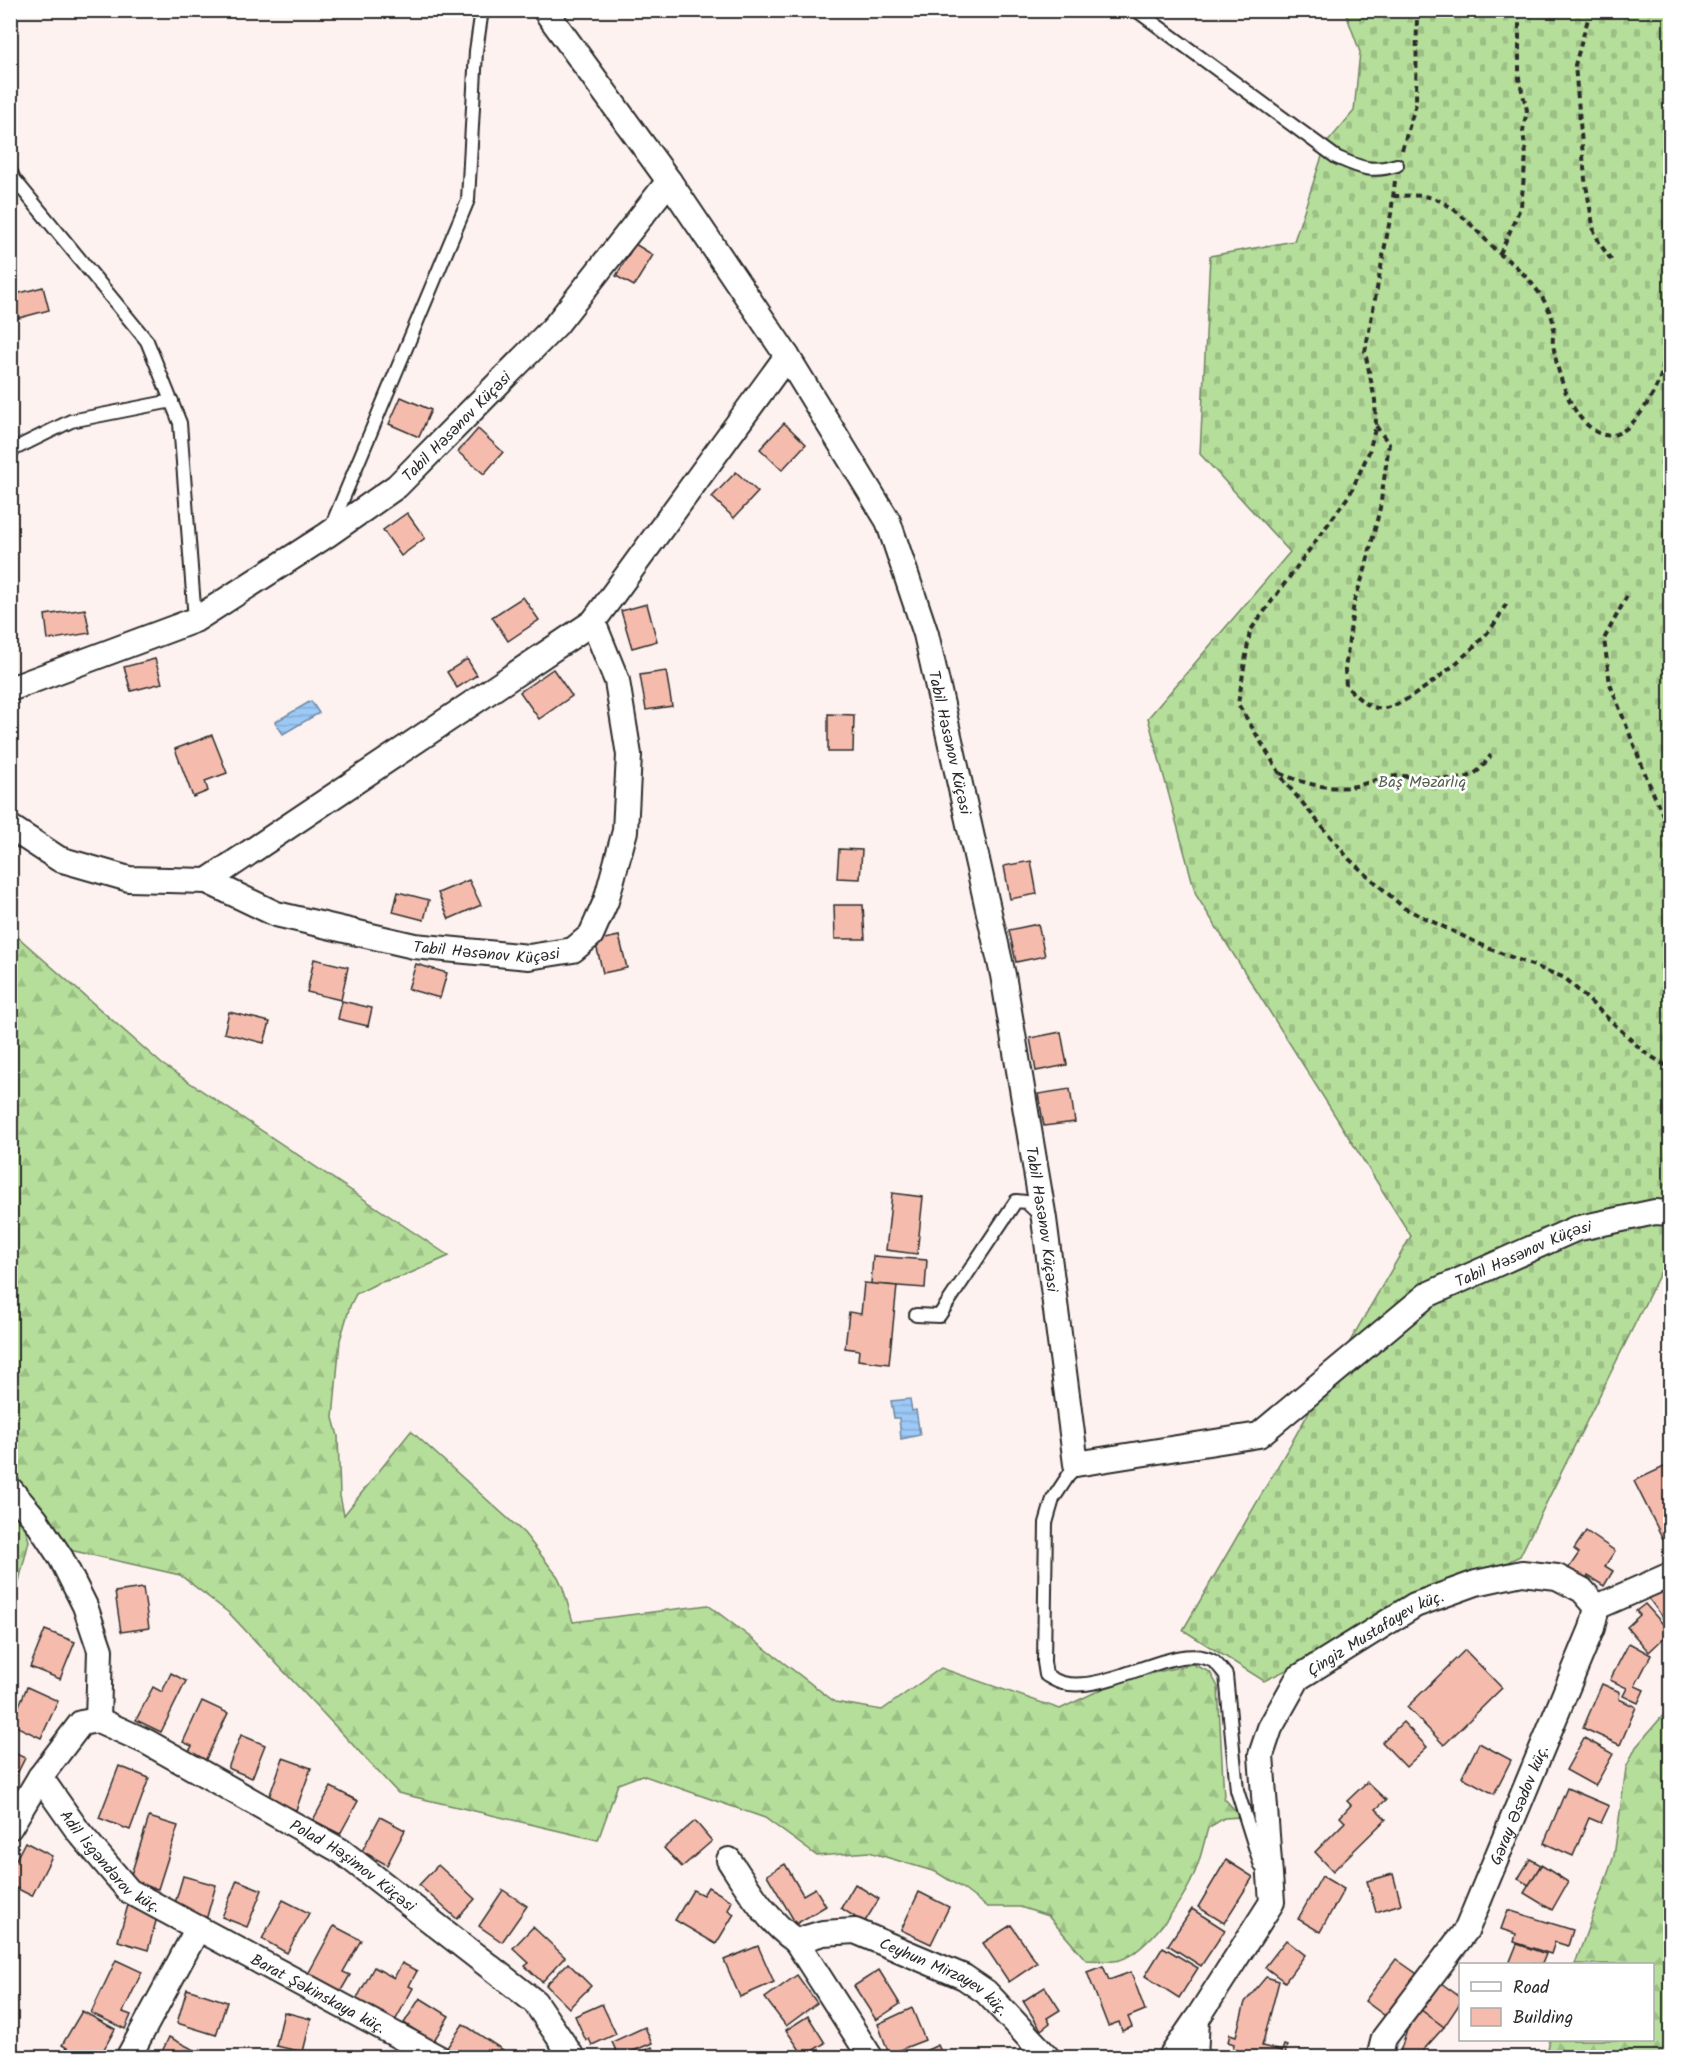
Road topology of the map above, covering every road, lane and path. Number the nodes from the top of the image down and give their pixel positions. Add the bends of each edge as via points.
1 (482, 10) edge
2 (545, 10) edge
3 (1136, 10) edge
4 (1417, 10) edge
5 (1519, 10) edge
6 (1588, 10) edge
7 (1397, 165) junction
8 (10, 170) edge
9 (669, 181) junction
10 (1393, 196) junction
11 (1500, 254) junction
12 (1614, 264) dead end
13 (1671, 286) edge
14 (787, 356) junction
15 (172, 401) junction
16 (1376, 425) junction
17 (10, 451) edge
18 (327, 535) junction
19 (1627, 597) dead end
20 (1508, 601) dead end
21 (195, 620) junction
22 (592, 622) junction
23 (10, 689) edge
24 (1491, 755) dead end
25 (1279, 773) junction
26 (10, 827) edge
27 (1671, 831) edge
28 (207, 881) junction
29 (1670, 1068) edge
30 (1671, 1213) edge
31 (1044, 1218) junction
32 (916, 1315) dead end
33 (1076, 1464) junction
34 (10, 1489) edge
35 (1671, 1575) edge
36 (1598, 1607) junction
37 (98, 1720) junction
38 (40, 1777) junction
39 (10, 1827) edge
40 (729, 1860) dead end
41 (1272, 1902) junction
42 (198, 1928) junction
43 (796, 1941) junction
44 (1197, 2019) junction
45 (128, 2058) edge
46 (438, 2058) edge
47 (573, 2058) edge
48 (871, 2058) edge
49 (1048, 2058) edge
50 (1170, 2058) edge
51 (1195, 2058) edge
52 (1379, 2058) edge

1 - 18 lane via 468,200
2 - 9 street, Tabil Həsənov Küçəsi
3 - 7 lane via 1336,157 1365,170
4 - 7 path via 1416,104
5 - 11 path via 1519,79 1527,110 1523,131 1526,155 1521,206
6 - 12 path via 1575,64 1586,179 1594,231
7 - 10 path
8 - 15 lane via 147,341
9 - 14 street, Tabil Həsənov Küçəsi
9 - 18 street, Tabil Həsənov Küçəsi via 556,325 398,486
10 - 11 path via 1424,195 1442,202
10 - 16 path via 1365,352
11 - 13 path via 1544,302 1553,322 1553,341 1565,392 1579,416 1599,434 1614,435 1629,426 1652,393 1663,369
14 - 22 street
14 - 31 street, Tabil Həsənov Küçəsi via 888,521 926,634 1003,975
15 - 17 lane via 71,421
15 - 21 lane via 180,423
16 - 20 path via 1389,444 1380,508 1354,602 1346,686 1364,703 1383,709 1409,699 1490,631
16 - 25 path via 1350,494 1250,631 1238,704
18 - 21 street, Tabil Həsənov Küçəsi
19 - 27 path via 1604,639 1610,684
21 - 23 street, Tabil Həsənov Küçəsi
22 - 28 street
22 - 28 street, Tabil Həsənov Küçəsi via 617,681 628,755 625,831 606,902 591,934 573,950 529,957 414,946 276,914
24 - 25 path via 1479,772 1462,779 1400,776 1336,787 1302,783
25 - 29 path via 1349,859 1404,908 1488,948 1565,978 1644,1052
26 - 28 street, Tabil Həsənov Küçəsi via 59,859 129,879
30 - 33 street, Tabil Həsənov Küçəsi via 1655,1212 1575,1229 1427,1295 1259,1435
31 - 32 lane via 1026,1202 1016,1201 939,1316
31 - 33 street, Tabil Həsənov Küçəsi
33 - 41 lane via 1053,1499 1046,1523 1046,1675 1063,1683 1095,1684 1181,1657 1197,1656 1214,1662 1226,1675 1237,1790
34 - 37 street via 61,1558 85,1606 100,1650
35 - 36 street
36 - 41 street, Çingiz Mustafayev küç. via 1582,1590 1557,1577 1522,1574 1476,1583 1415,1605 1298,1678 1270,1728 1261,1755
36 - 52 street, Gəray Əsədov küç. via 1467,1929 1384,2038
37 - 38 street via 81,1723
37 - 47 street, Polad Həşimov Küçəsi via 147,1742 340,1851 535,2002
38 - 39 street
38 - 42 street, Adil İsgəndərov küç. via 78,1831 129,1891
40 - 43 street via 779,1929
41 - 44 street
42 - 45 street
42 - 46 street, Barat Şəkinskaya küç.
43 - 48 street
43 - 49 street, Ceyhun Mirzayev küç. via 823,1933 855,1931 964,1977 986,1992
44 - 50 street
44 - 51 street

